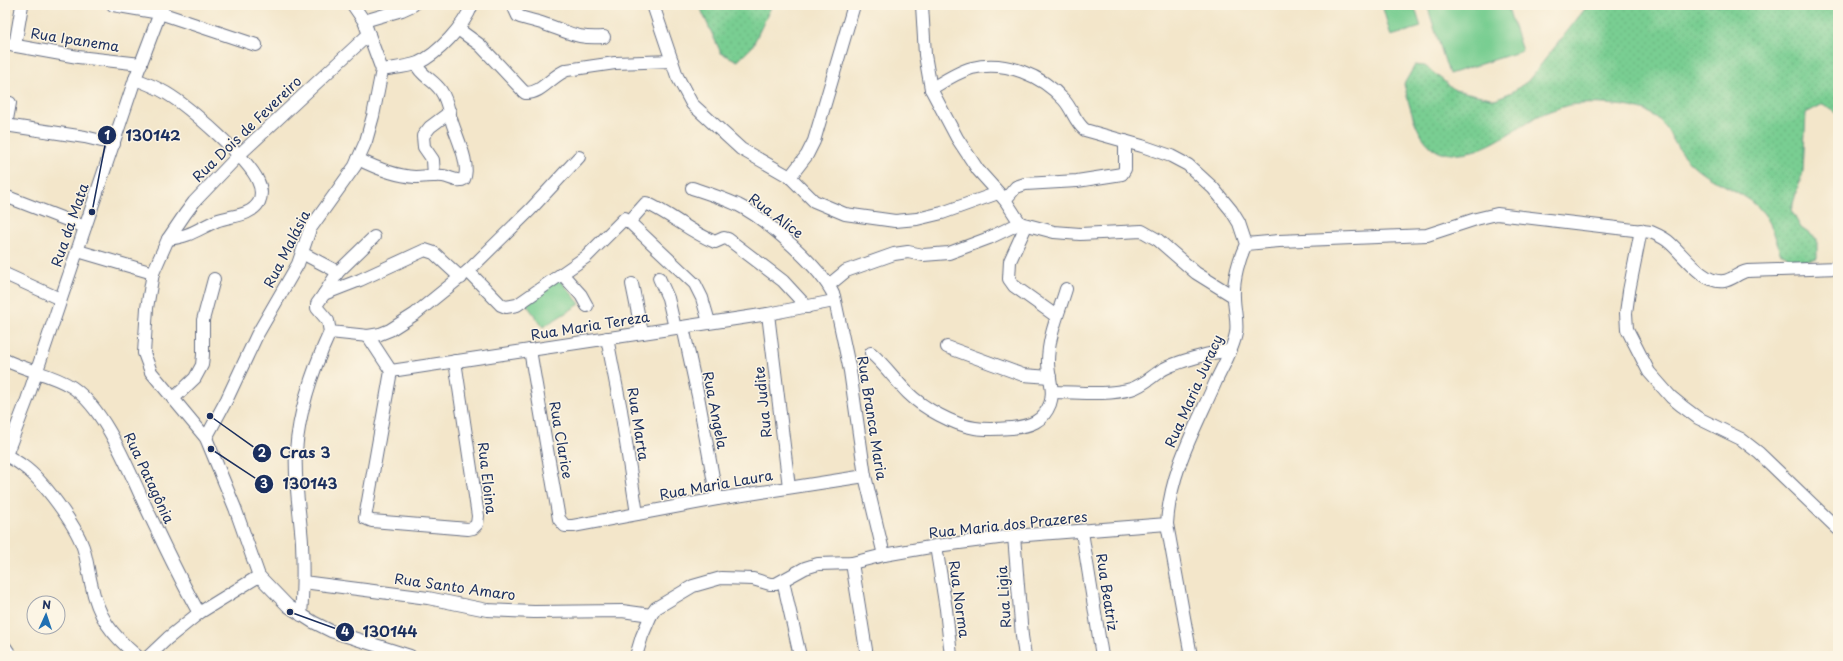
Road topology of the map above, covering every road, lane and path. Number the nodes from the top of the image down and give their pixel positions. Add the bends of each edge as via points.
1 (22, 5) edge
2 (112, 5) edge
3 (353, 5) edge
4 (413, 5) edge
5 (472, 5) edge
6 (513, 5) edge
7 (653, 5) edge
8 (854, 5) edge
9 (922, 5) edge
10 (161, 9) edge
11 (364, 21) junction
12 (458, 29) junction
13 (369, 34) junction
14 (604, 37) dead end
15 (10, 45) edge
16 (256, 45) dead end
17 (672, 61) junction
18 (141, 64) junction
19 (416, 64) junction
20 (382, 70) junction
21 (136, 79) junction
22 (931, 89) junction
23 (10, 103) dead end
24 (450, 112) junction
25 (5, 125) edge
26 (1125, 141) junction
27 (114, 144) junction
28 (239, 154) junction
29 (579, 157) dead end
30 (358, 159) junction
31 (434, 176) junction
32 (790, 177) junction
33 (692, 188) dead end
34 (5, 196) edge
35 (1002, 197) junction
36 (627, 220) junction
37 (1023, 225) junction
38 (85, 227) junction
39 (1641, 230) junction
40 (374, 237) dead end
41 (168, 239) junction
42 (1246, 244) junction
43 (78, 251) junction
44 (302, 253) junction
45 (1838, 268) edge
46 (338, 272) junction
47 (153, 273) junction
48 (5, 274) edge
49 (562, 274) junction
50 (465, 275) junction
51 (659, 278) dead end
52 (214, 279) dead end
53 (632, 284) dead end
54 (829, 285) junction
55 (1066, 289) dead end
56 (324, 294) junction
57 (1234, 296) junction
58 (60, 299) junction
59 (834, 301) junction
60 (588, 306) dead end
61 (807, 307) junction
62 (768, 314) junction
63 (1056, 316) junction
64 (709, 322) junction
65 (679, 328) junction
66 (330, 332) junction
67 (642, 333) junction
68 (368, 336) junction
69 (607, 338) junction
70 (947, 347) dead end
71 (530, 350) junction
72 (1230, 351) junction
73 (871, 353) dead end
74 (5, 360) edge
75 (455, 361) junction
76 (391, 371) junction
77 (36, 372) junction
78 (1050, 377) junction
79 (1052, 392) junction
80 (173, 399) junction
81 (206, 438) junction
82 (5, 455) edge
83 (865, 476) junction
84 (789, 487) junction
85 (717, 499) junction
86 (637, 514) junction
87 (1167, 524) junction
88 (573, 526) joint
89 (1838, 530) edge
90 (1082, 532) junction
91 (1014, 536) junction
92 (936, 546) junction
93 (884, 555) junction
94 (852, 563) junction
95 (259, 576) junction
96 (783, 581) junction
97 (303, 582) junction
98 (199, 613) junction
99 (301, 615) junction
100 (651, 615) junction
101 (5, 647) edge
102 (11, 656) edge
103 (137, 656) edge
104 (149, 656) edge
105 (410, 656) edge
106 (636, 656) edge
107 (800, 656) edge
108 (867, 656) edge
109 (951, 656) edge
110 (1025, 656) edge
111 (1102, 656) edge
112 (1191, 656) edge

1 - 15 street
2 - 10 street
3 - 11 street
4 - 11 street
5 - 12 street
6 - 14 street via 518,16 571,35
7 - 17 street
8 - 32 street via 814,141
9 - 22 street via 925,55
10 - 16 street
10 - 18 street, Rua da Mata
11 - 13 street
12 - 17 street via 480,44 525,93 532,93 567,70 615,63
12 - 19 street
13 - 20 street
13 - 28 street, Rua Dois de Fevereiro
15 - 18 street, Rua Ipanema via 78,57
17 - 32 street via 680,85 692,104 741,149
18 - 21 street, Rua da Mata
19 - 20 street
19 - 24 street via 439,88 448,102
20 - 30 street, Rua Malásia via 373,116
21 - 27 street, Rua da Mata
21 - 28 street via 181,103
22 - 26 street via 972,68 993,66 1029,73 1065,101 1078,124 1085,130
22 - 35 street via 957,138 978,170
23 - 25 street
24 - 31 street via 430,127 423,136 424,147 433,160
24 - 31 street via 466,176 462,180
25 - 27 street
26 - 35 street via 1125,168 1122,174 1077,181 1024,184
26 - 42 street via 1171,156 1188,165 1213,188 1231,210 1239,223
27 - 38 street, Rua da Mata
28 - 41 street, Rua Dois de Fevereiro via 194,202
28 - 41 street via 258,180 261,189 261,196 254,208 249,212 217,221 192,234
29 - 50 street
30 - 31 street via 399,174 413,177
30 - 44 street, Rua Malásia via 349,176 310,229
32 - 35 street via 814,201 825,207 871,219 917,219
33 - 54 street, Rua Alice via 739,205 750,212 811,263
34 - 38 street
35 - 37 street
36 - 49 street via 586,257
36 - 61 street via 646,203 715,242 728,239 783,281
36 - 64 street via 695,284
37 - 54 street via 949,253 894,254 846,271
37 - 57 street via 1054,232 1080,234 1142,231 1158,240 1196,273
37 - 63 street via 1010,261 1009,279 1014,286
38 - 43 street, Rua da Mata
39 - 42 street via 1498,214 1427,235
39 - 45 street via 1659,235 1670,242 1701,273 1714,280 1731,279 1746,271
39 - 89 street via 1629,291 1626,329 1649,372 1671,397 1698,418 1741,439 1759,453
40 - 46 street
41 - 47 street, Rua Dois de Fevereiro
42 - 57 street, Rua Maria Juracy via 1238,266
43 - 47 street
43 - 58 street, Rua da Mata
44 - 46 street
44 - 81 street, Rua Malásia via 291,279 257,335
46 - 56 street
47 - 80 street, Rua Dois de Fevereiro via 144,353 151,372
48 - 58 street
49 - 50 street via 530,297 506,307
49 - 60 street
50 - 56 street via 434,252 427,250
50 - 68 street via 390,330
51 - 65 street, Rua Angela
52 - 80 street via 203,320 202,365 195,378
53 - 67 street
54 - 59 street, Rua Branca Maria
55 - 63 street
56 - 66 street via 317,308 328,321
57 - 72 street, Rua Maria Juracy via 1236,328
58 - 77 street, Rua da Mata
59 - 61 street, Rua Maria Tereza
59 - 83 street, Rua Branca Maria via 850,371
61 - 62 street, Rua Maria Tereza
62 - 64 street, Rua Maria Tereza
62 - 84 street, Rua Judite
63 - 78 street via 1048,363
64 - 65 street, Rua Maria Tereza
65 - 67 street, Rua Maria Tereza
65 - 85 street, Rua Angela via 698,396
66 - 68 street
66 - 97 street via 304,405 296,451
67 - 69 street, Rua Maria Tereza
68 - 76 street
69 - 71 street, Rua Maria Tereza
69 - 86 street, Rua Marta
70 - 78 street via 1023,375
71 - 75 street, Rua Maria Tereza
71 - 88 street, Rua Clarice via 559,519 565,526
72 - 79 street via 1209,353 1164,368 1145,384 1132,389 1096,393
72 - 87 street, Rua Maria Juracy via 1178,467 1168,502
73 - 79 street via 913,398 937,413 974,428 999,429 1033,424 1046,413
74 - 77 street, Rua Patagônia
75 - 76 street, Rua Maria Tereza
75 - 76 street, Rua Eloina via 476,496 477,524 468,529 372,521 365,518
77 - 82 street, Rua da Mata
77 - 98 street, Rua Patagônia via 73,388 89,403 112,435 178,577
78 - 79 street
80 - 81 street, Rua Dois de Fevereiro
81 - 95 street, Rua Dois de Fevereiro
82 - 103 street via 24,466 44,486 75,531 83,546 100,615 120,642
83 - 84 street, Rua Maria Laura
83 - 93 street, Rua Branca Maria
84 - 85 street, Rua Maria Laura
85 - 86 street, Rua Maria Laura
86 - 88 street, Rua Maria Laura
87 - 90 street, Rua Maria dos Prazeres
87 - 112 street, Rua Maria Juracy
90 - 91 street, Rua Maria dos Prazeres
90 - 111 street, Rua Beatriz
91 - 92 street, Rua Maria dos Prazeres
91 - 110 street, Rua Ligia
92 - 93 street, Rua Maria dos Prazeres
92 - 109 street, Rua Norma
93 - 94 street, Rua Maria dos Prazeres
94 - 96 street, Rua Maria dos Prazeres via 811,565
94 - 108 street
95 - 98 street
95 - 99 street, Rua Dois de Fevereiro via 280,599
96 - 100 street via 770,584 753,579 721,578 698,584 676,595 656,608
96 - 107 street
97 - 99 street
97 - 100 street, Rua Santo Amaro via 428,598 487,610 622,611
98 - 104 street
99 - 105 street, Rua Dois de Fevereiro via 331,631
100 - 106 street
101 - 102 street

